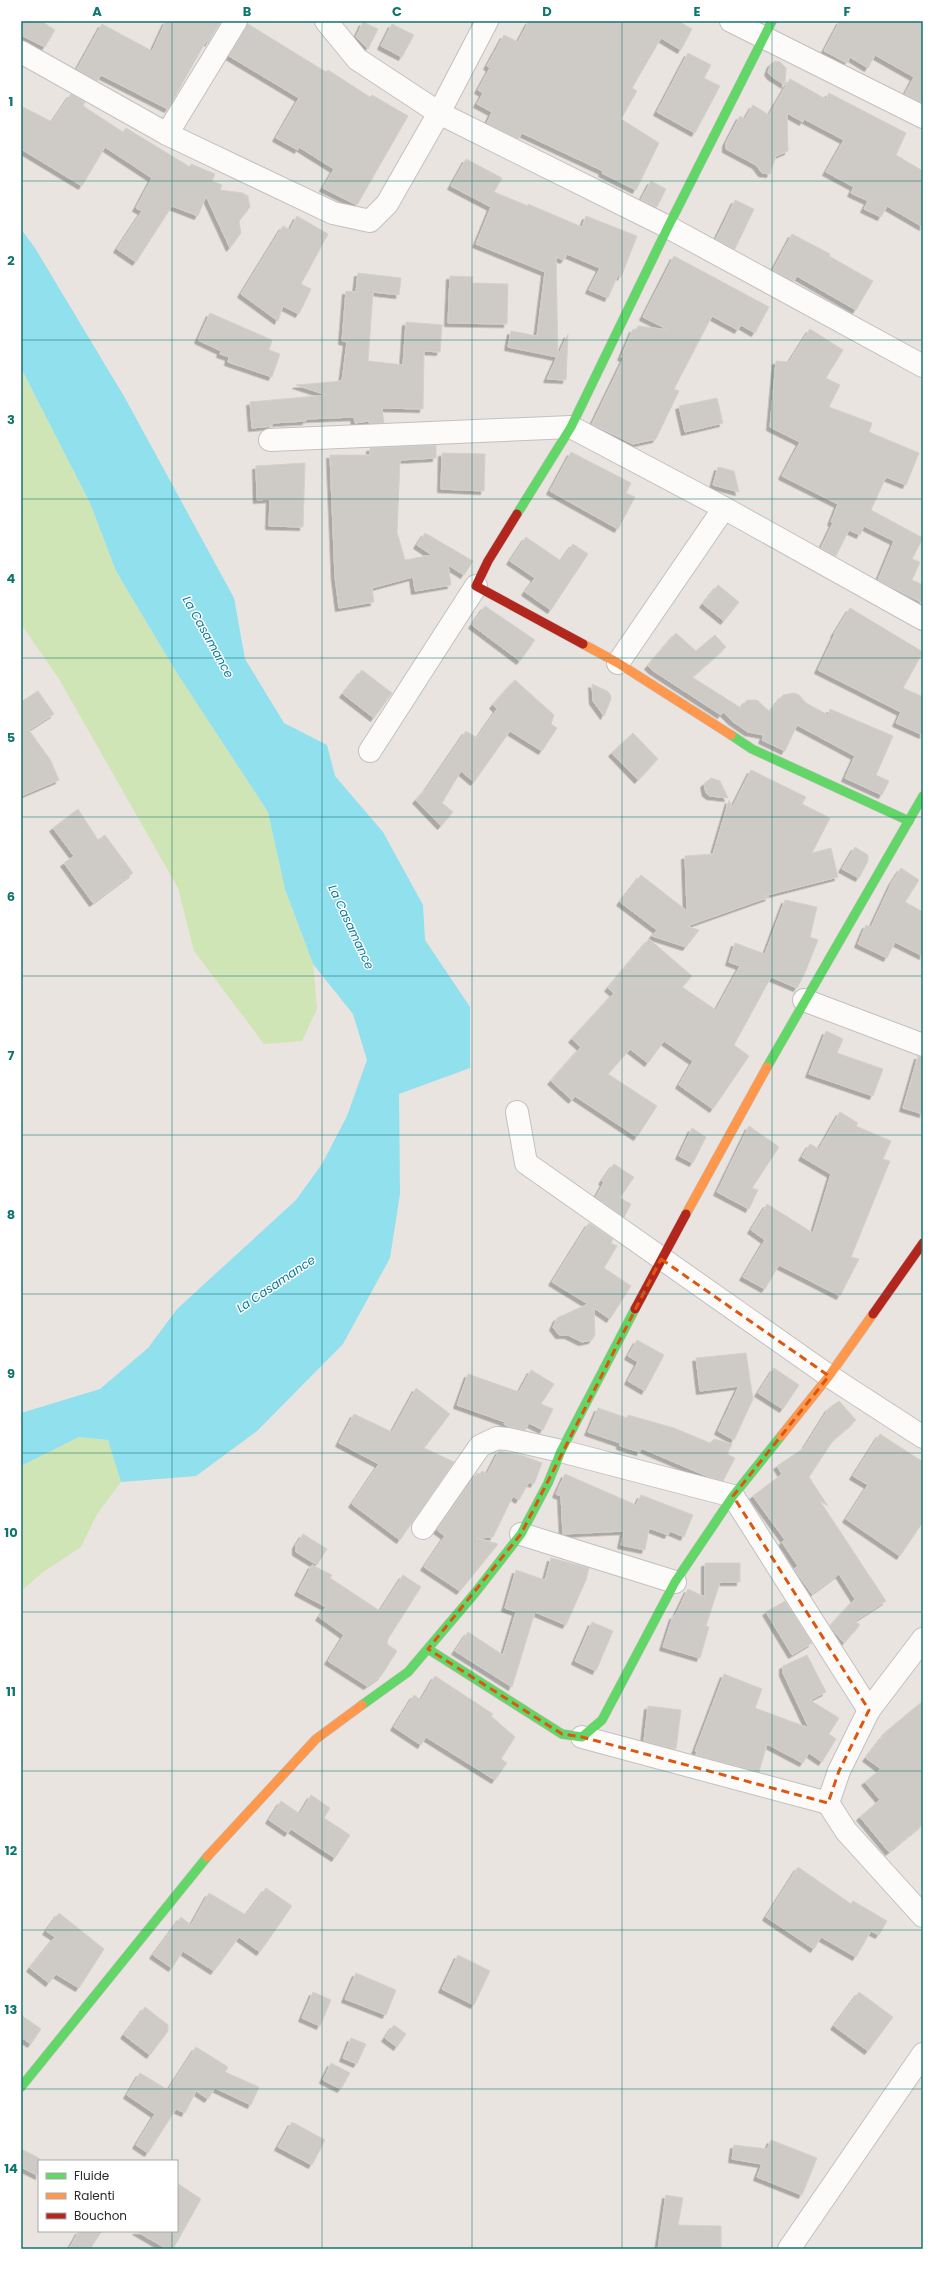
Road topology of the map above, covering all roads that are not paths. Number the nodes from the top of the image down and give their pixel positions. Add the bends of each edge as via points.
1 (236, 21) edge
2 (326, 21) edge
3 (487, 21) edge
4 (731, 21) edge
5 (767, 29) edge
6 (21, 52) edge
7 (439, 113) junction
8 (923, 117) edge
9 (167, 134) junction
10 (668, 227) junction
11 (923, 366) edge
12 (571, 427) junction
13 (270, 440) dead end
14 (724, 508) junction
15 (476, 586) junction
16 (923, 619) edge
17 (618, 663) junction
18 (370, 751) dead end
19 (923, 796) edge
20 (909, 821) junction
21 (804, 1000) junction
22 (923, 1045) edge
23 (517, 1112) dead end
24 (923, 1243) edge
25 (661, 1259) junction
26 (829, 1376) junction
27 (923, 1437) edge
28 (561, 1451) junction
29 (734, 1496) junction
30 (423, 1528) dead end
31 (521, 1534) junction
32 (675, 1582) junction
33 (923, 1639) edge
34 (428, 1649) junction
35 (869, 1710) junction
36 (582, 1736) junction
37 (828, 1803) junction
38 (923, 1916) edge
39 (923, 2054) edge
40 (21, 2087) edge
41 (789, 2249) edge

1 - 9 street
2 - 7 street via 357,59
3 - 7 street
4 - 5 street
5 - 8 street
5 - 10 street
6 - 9 street
7 - 9 street via 387,204 370,221 334,213
7 - 10 street
10 - 11 street
10 - 12 street
12 - 13 street
12 - 14 street
12 - 15 street via 488,561
14 - 16 street
14 - 17 street
15 - 17 street
15 - 18 street
17 - 20 street via 752,748
19 - 20 street
20 - 21 street
21 - 22 street
21 - 25 street
23 - 25 street via 526,1163
24 - 26 street
25 - 26 street
25 - 28 street
26 - 27 street
26 - 29 street
28 - 29 street
28 - 30 street via 497,1438 480,1446
28 - 31 street via 548,1483
29 - 32 street
29 - 35 street
31 - 32 street
31 - 34 street
32 - 36 street via 602,1720
33 - 35 street
34 - 36 street via 562,1734
34 - 40 street via 408,1672 316,1740 210,1854
35 - 37 street via 839,1771
36 - 37 street
37 - 38 street via 846,1831
39 - 41 street

